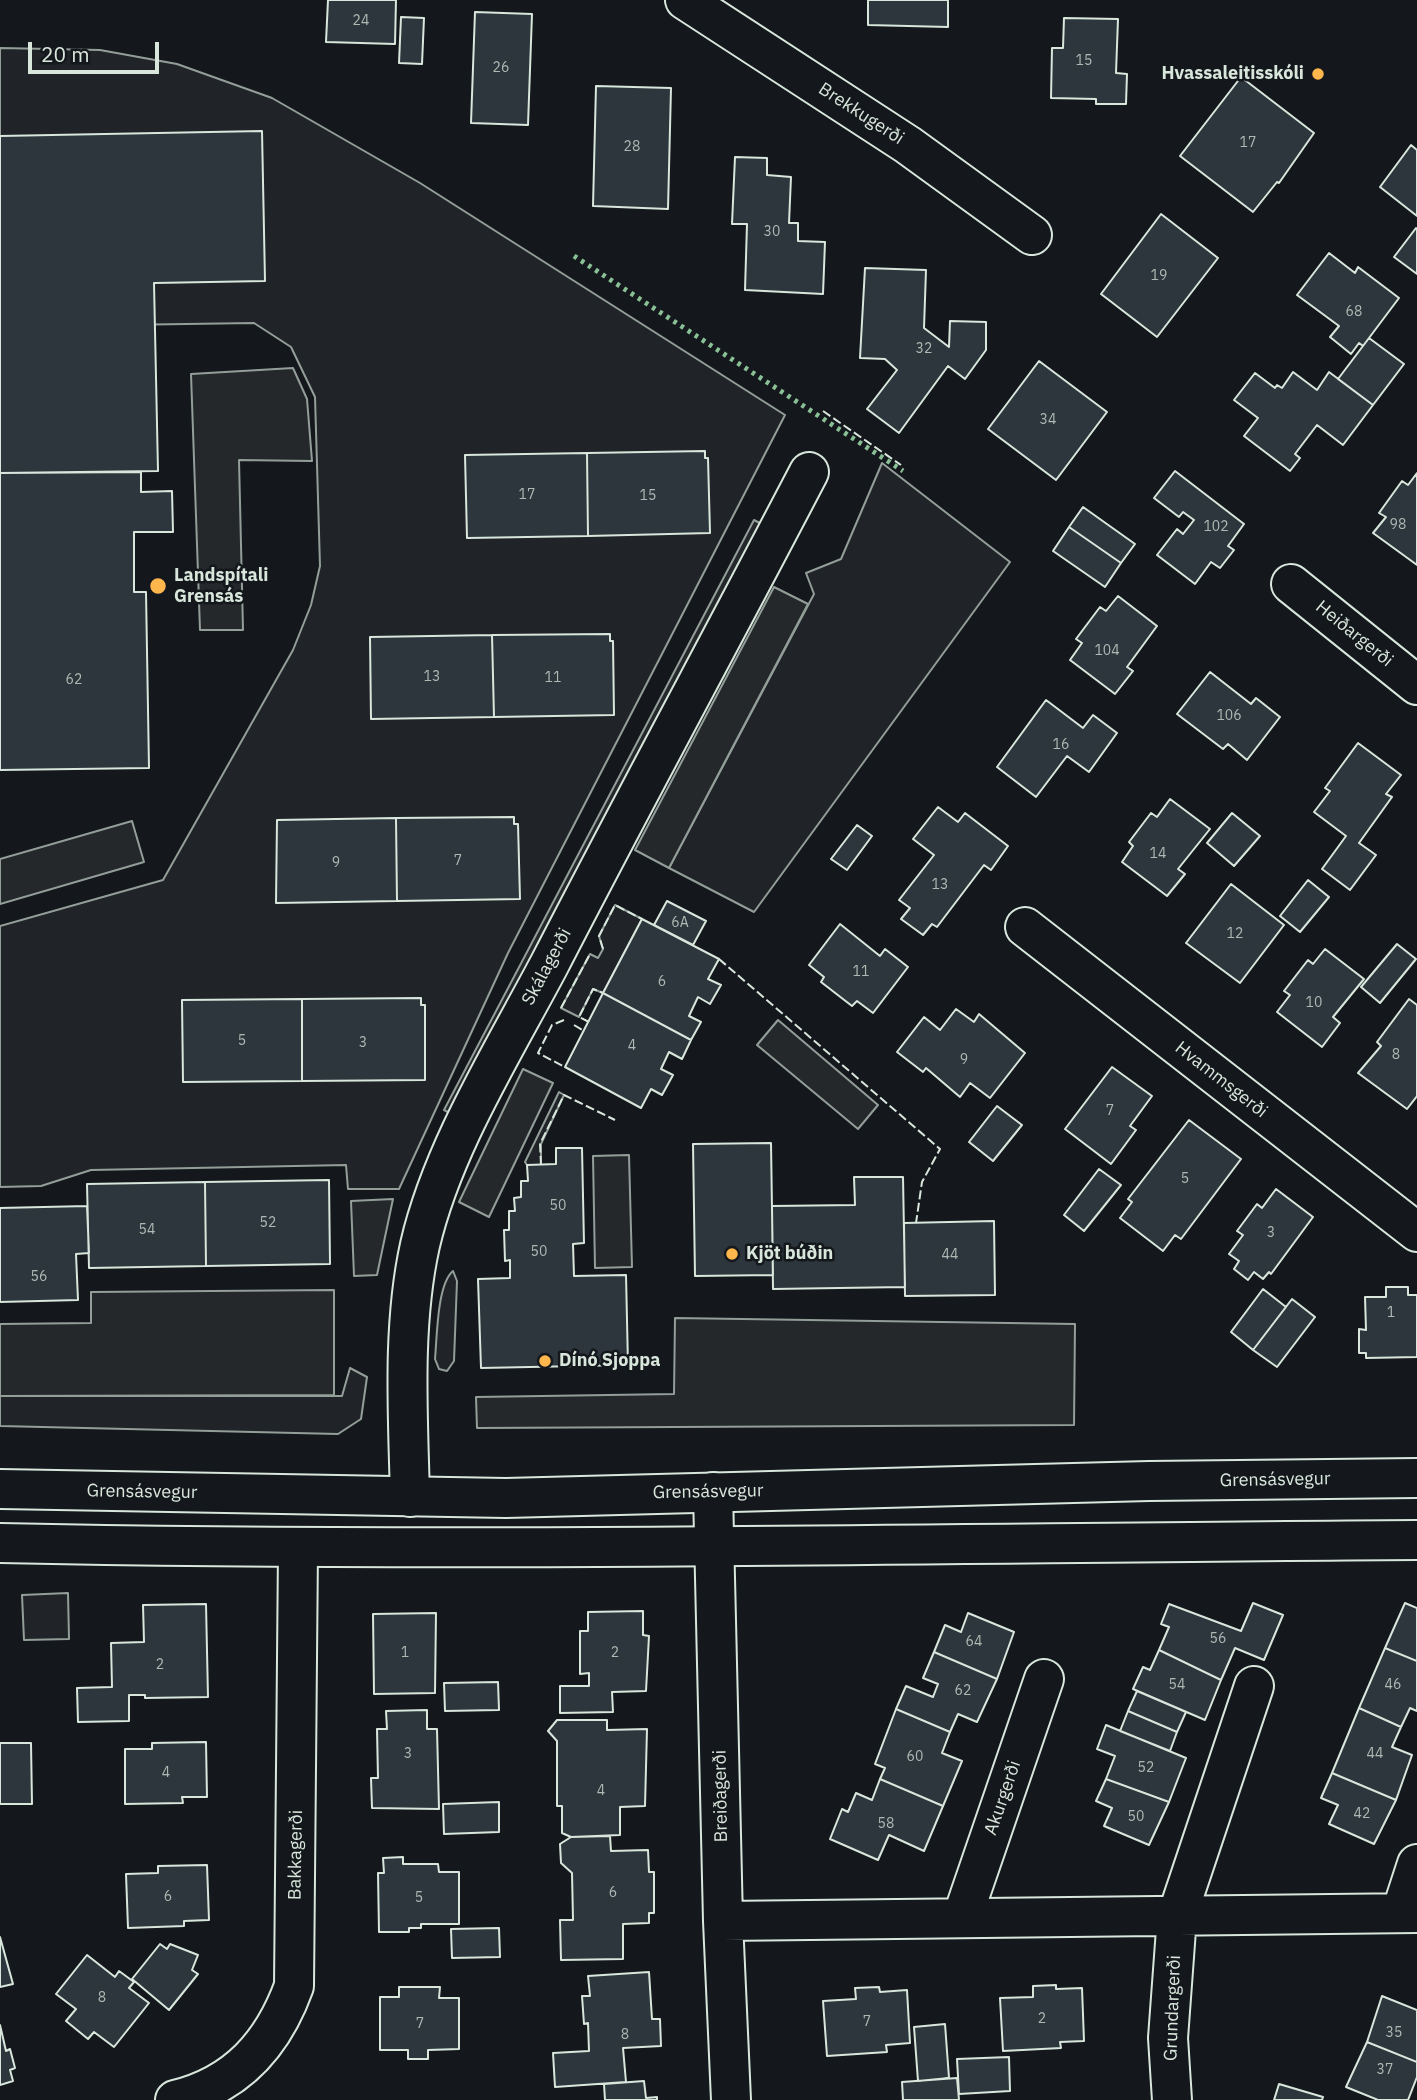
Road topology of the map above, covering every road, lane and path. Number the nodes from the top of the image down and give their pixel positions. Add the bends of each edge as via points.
1 (685, 0) edge
2 (1032, 234) dead end
3 (809, 472) dead end
4 (1291, 584) dead end
5 (1417, 685) edge
6 (1026, 927) dead end
7 (1417, 1233) edge
8 (1417, 1478) edge
9 (0, 1489) edge
10 (713, 1493) junction
11 (410, 1497) junction
12 (1417, 1540) edge
13 (0, 1543) edge
14 (716, 1545) junction
15 (298, 1549) junction
16 (1044, 1679) dead end
17 (1254, 1686) dead end
18 (1417, 1864) edge
19 (1409, 1913) edge
20 (1177, 1916) junction
21 (961, 1918) junction
22 (723, 1921) junction
23 (175, 2100) edge
24 (731, 2100) edge
25 (1172, 2100) edge

1 - 2 street, Brekkugerði via 908,145
3 - 11 street, Skálagerði via 503,1051 433,1200 412,1293
4 - 5 street, Heiðargerði
6 - 7 street, Hvammsgerði
8 - 10 street, Grensásvegur
9 - 11 street, Grensásvegur
10 - 11 street, Grensásvegur
10 - 14 street, Breiðagerði
12 - 14 street
13 - 15 street
14 - 15 street
14 - 22 street, Breiðagerði
15 - 23 street, Bakkagerði via 294,1986 274,2032 248,2064 223,2082
16 - 21 street, Akurgerði
17 - 20 street
18 - 19 street
19 - 20 street
20 - 21 street
20 - 25 street, Grundargerði via 1168,2038
21 - 22 street
22 - 24 street, Breiðagerði

